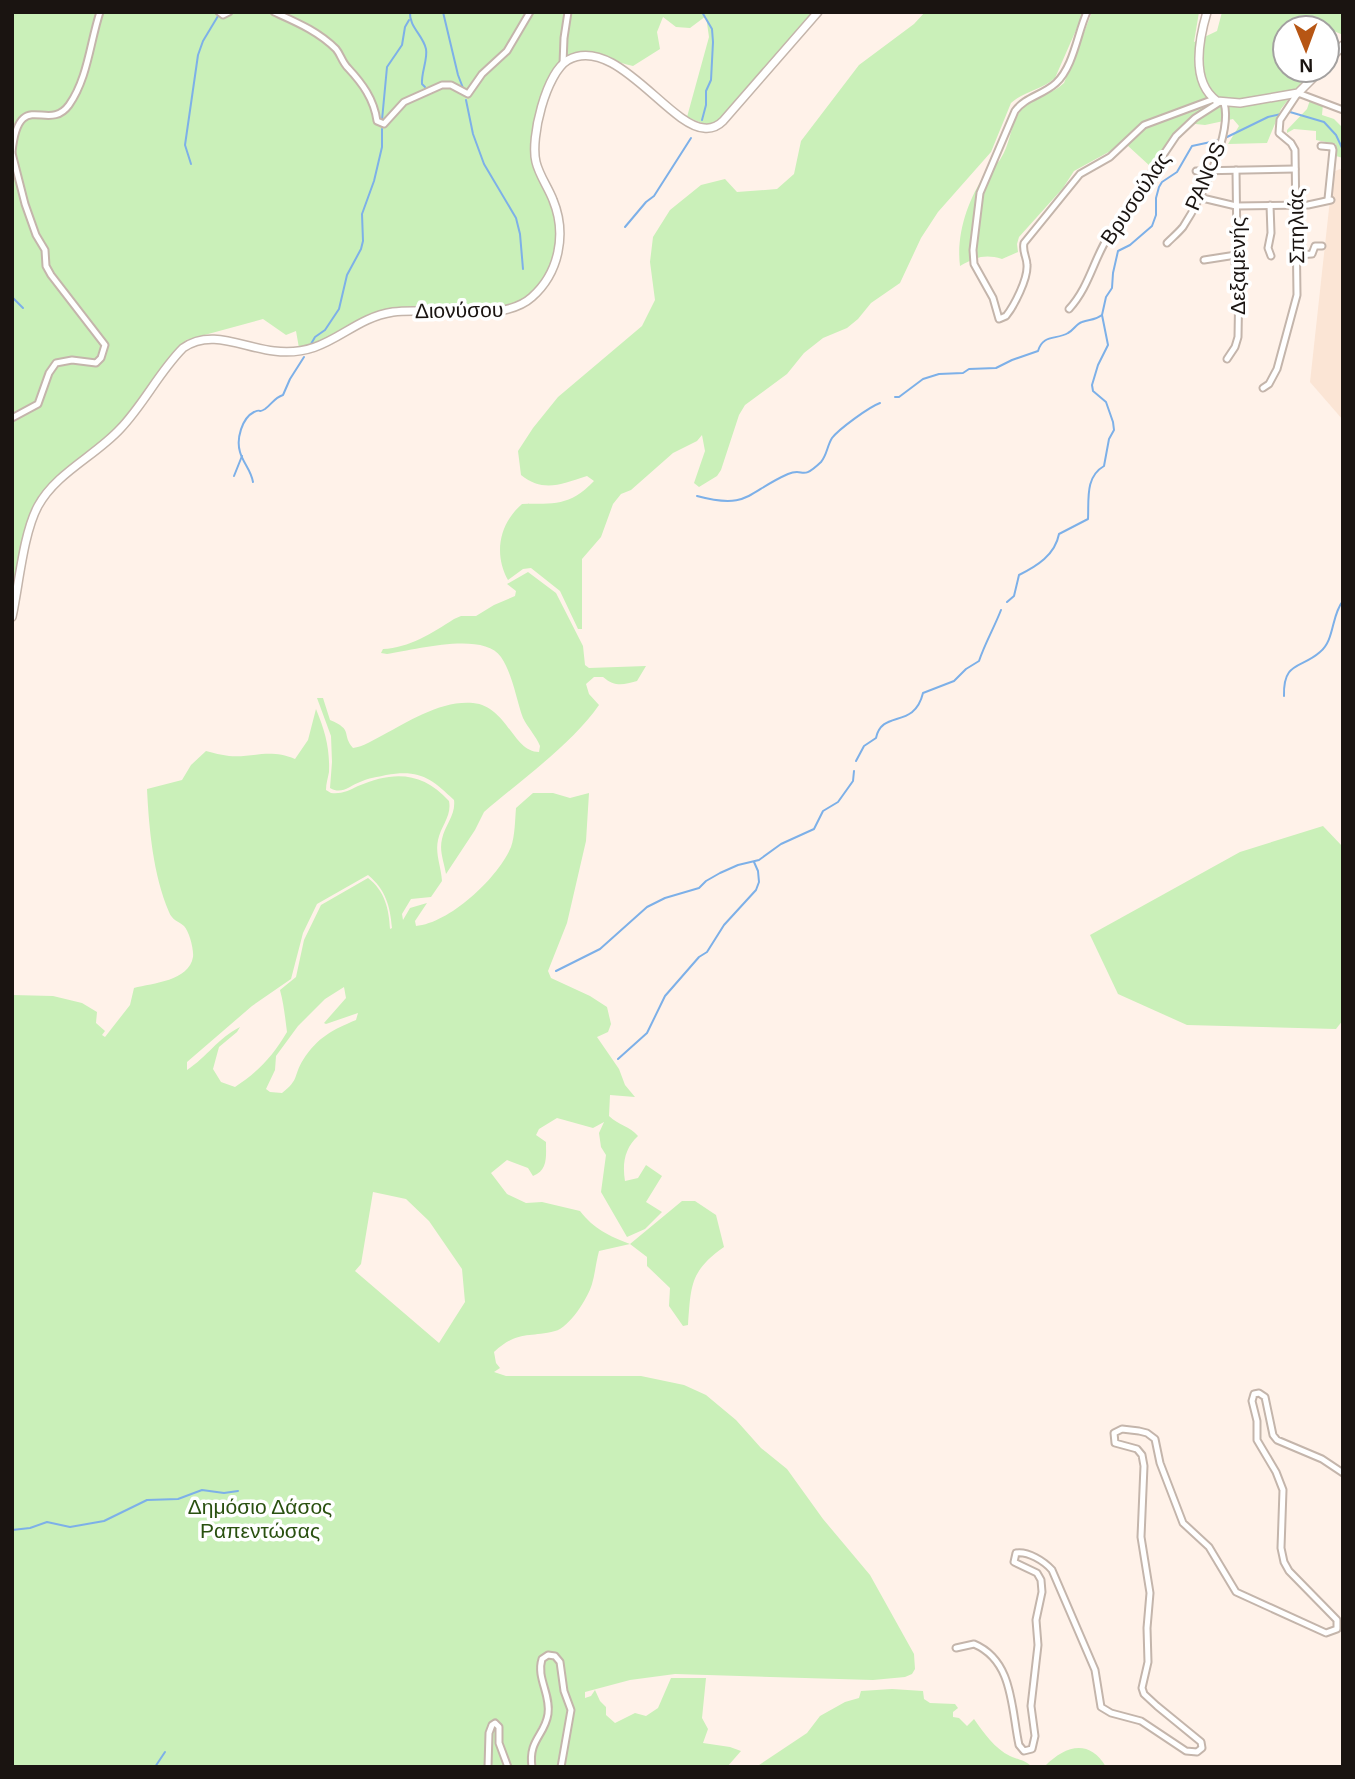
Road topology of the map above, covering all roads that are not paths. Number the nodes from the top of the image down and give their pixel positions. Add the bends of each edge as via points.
1 (100, 12) edge
2 (219, 12) edge
3 (229, 12) edge
4 (274, 12) edge
5 (530, 12) edge
6 (568, 12) edge
7 (818, 12) edge
8 (1087, 12) edge
9 (1208, 12) edge
10 (564, 64) junction
11 (1307, 84) edge
12 (1298, 93) junction
13 (1219, 101) junction
14 (1343, 110) edge
15 (1321, 146) dead end
16 (12, 152) edge
17 (1296, 169) junction
18 (1236, 170) junction
19 (1196, 171) dead end
20 (1212, 171) junction
21 (1198, 197) junction
22 (1270, 205) junction
23 (1296, 205) junction
24 (1236, 206) junction
25 (1167, 243) dead end
26 (1322, 246) dead end
27 (1236, 255) junction
28 (1297, 255) junction
29 (1271, 256) dead end
30 (1203, 260) dead end
31 (1069, 309) dead end
32 (1227, 359) dead end
33 (1263, 388) dead end
34 (12, 418) edge
35 (12, 617) edge
36 (1343, 1473) edge
37 (956, 1648) dead end
38 (488, 1767) edge
39 (508, 1767) edge
40 (532, 1767) edge
41 (561, 1767) edge

1 - 16 street via 85,71 68,106 48,116 26,117 17,124
2 - 3 street
4 - 5 street via 305,26 335,49 364,86 377,121 384,124 404,102 442,85 468,93 507,51
6 - 10 street
7 - 10 main road via 713,127 692,124 608,62 582,57
8 - 13 street via 1063,74 1049,89 1019,105 981,193 972,259 997,306 997,317 1001,319 1014,305 1027,270 1024,243 1080,174 1110,157 1144,125
9 - 13 main road via 1200,71 1204,86
10 - 35 main road, Διονύσου via 550,83 534,151 557,212 559,246 550,273 532,297 504,312 384,314 304,351 272,351 209,338 189,343 122,427 56,483 38,506
11 - 12 main road
12 - 13 main road via 1240,103
12 - 14 street
12 - 17 street, Σπηλιάς via 1278,129 1294,146
13 - 20 street, PANOS via 1227,121
13 - 31 street, Βρυσούλας via 1176,136 1108,237 1090,280
15 - 23 street via 1333,150 1330,200
16 - 34 street via 25,204 45,250 46,266 105,345 96,363 55,363 38,404
17 - 18 street
17 - 23 street, Σπηλιάς
18 - 20 street
18 - 24 street, Δεξαμενής
19 - 20 street
20 - 21 street, PANOS
21 - 24 street
21 - 25 street, PANOS via 1183,226
22 - 23 street
22 - 24 street
22 - 29 street
23 - 28 street, Σπηλιάς
24 - 27 street, Δεξαμενής
26 - 28 street via 1315,246 1312,254
27 - 30 street
27 - 32 street, Δεξαμενής via 1238,337
28 - 33 street, Σπηλιάς via 1297,295 1277,369
36 - 37 street via 1277,1440 1265,1397 1254,1394 1257,1440 1282,1486 1283,1559 1337,1620 1337,1629 1326,1633 1236,1592 1209,1547 1183,1523 1155,1439 1139,1431 1114,1433 1115,1443 1136,1448 1144,1461 1142,1545 1150,1593 1148,1664 1142,1688 1201,1742 1197,1752 1186,1751 1141,1721 1103,1709 1095,1670 1052,1570 1024,1552 1016,1553 1014,1562 1037,1573 1042,1589 1036,1623 1031,1710 1035,1742 1031,1750 1024,1751 1019,1745 1010,1689 993,1654 974,1643
38 - 39 street via 489,1733 495,1723
40 - 41 street via 531,1750 548,1716 538,1672 548,1655 560,1662 571,1710

